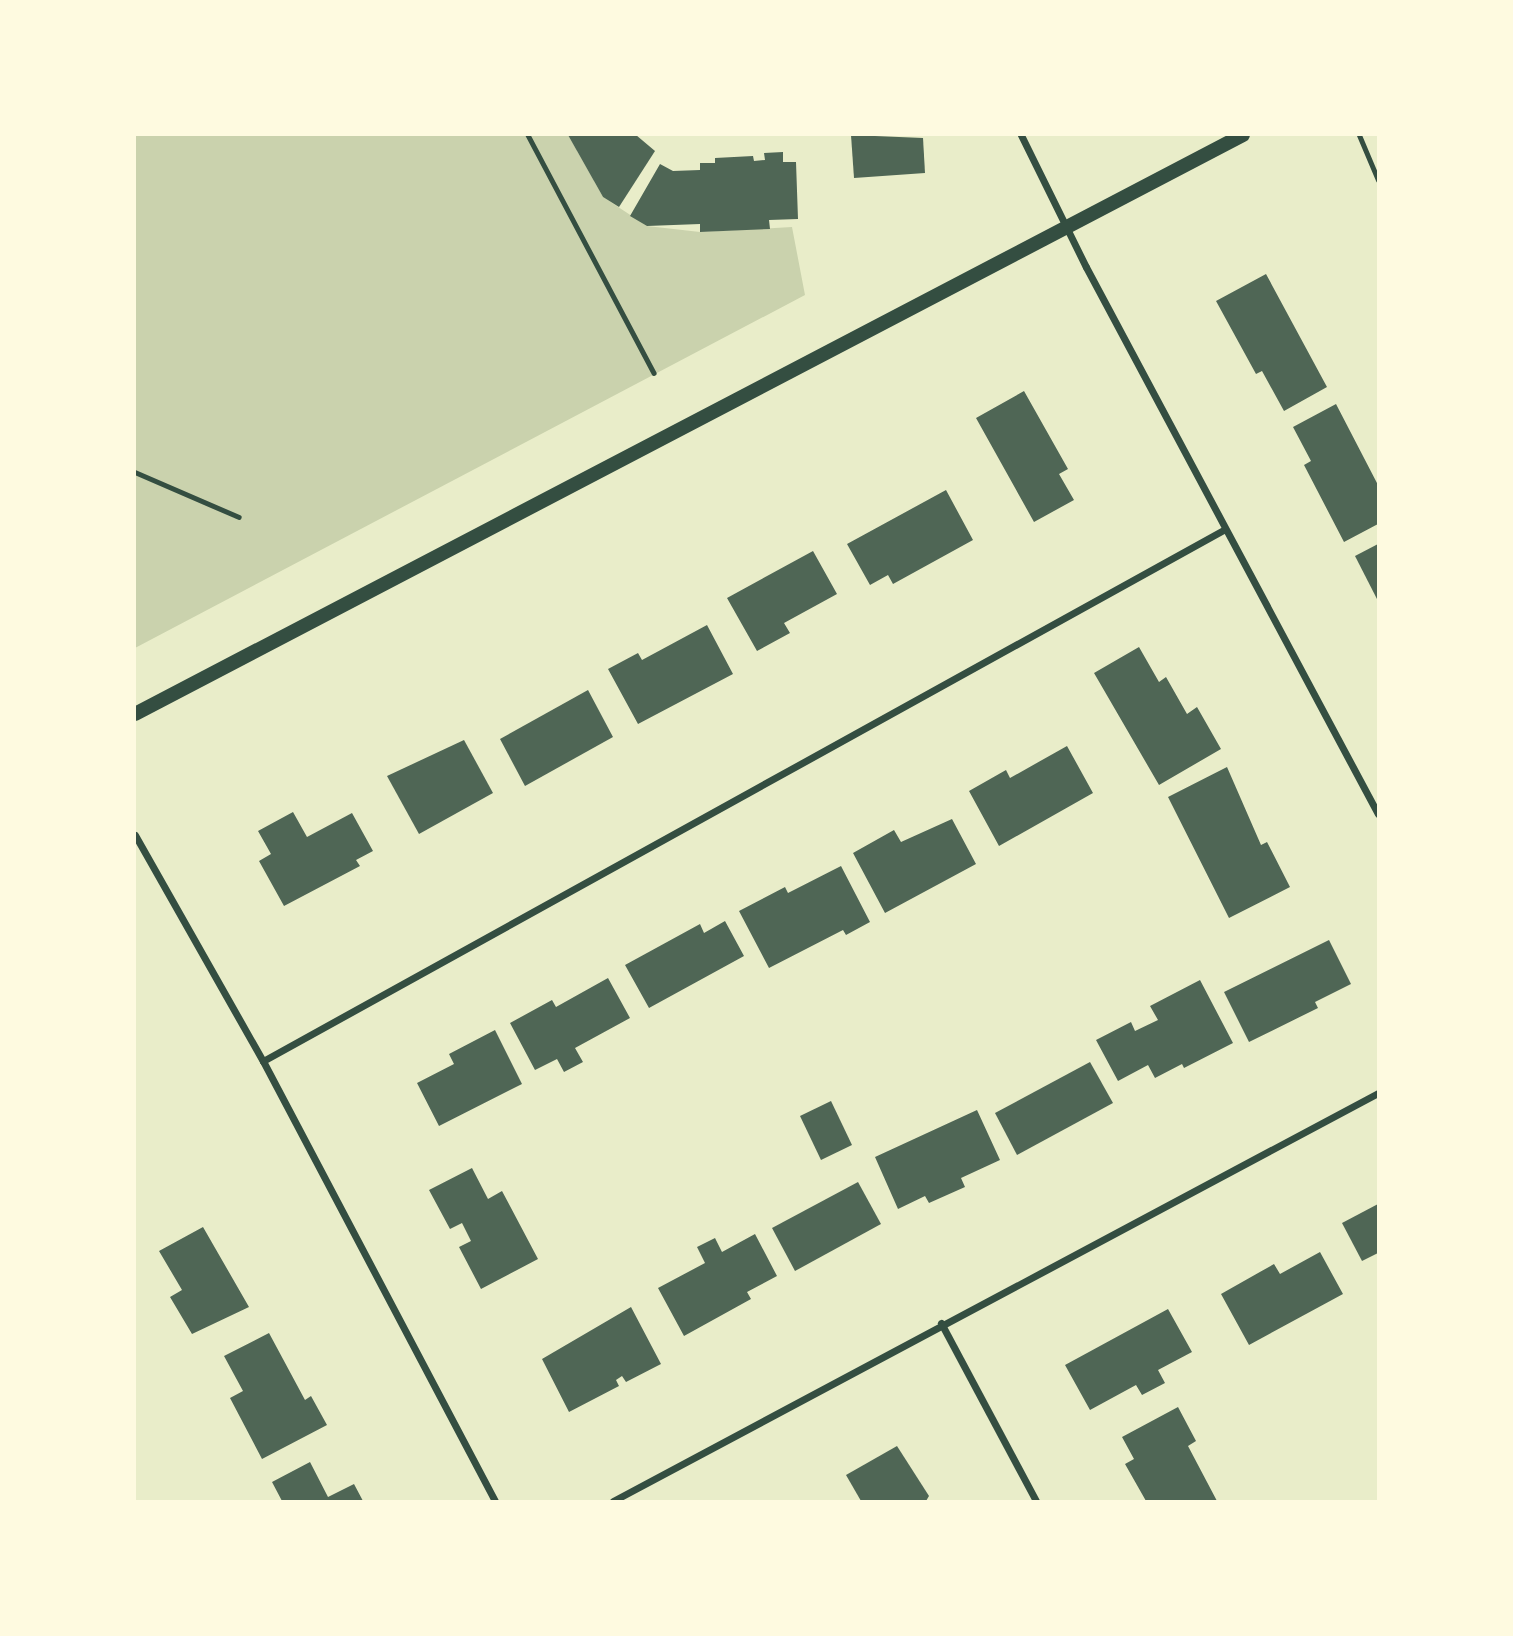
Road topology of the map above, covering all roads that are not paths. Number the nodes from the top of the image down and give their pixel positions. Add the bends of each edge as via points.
1 (1021, 135) edge
2 (1243, 135) edge
3 (1359, 135) edge
4 (1378, 180) edge
5 (1068, 228) junction
6 (1225, 529) junction
7 (135, 714) edge
8 (1378, 814) edge
9 (135, 835) edge
10 (263, 1061) junction
11 (1378, 1093) edge
12 (940, 1324) junction
13 (495, 1501) edge
14 (613, 1501) edge
15 (1036, 1501) edge

1 - 5 street
2 - 5 main road
3 - 4 lane
5 - 6 street
5 - 7 main road
6 - 8 street
6 - 10 street
9 - 10 street
10 - 13 street
11 - 12 street
12 - 14 street
12 - 15 street

